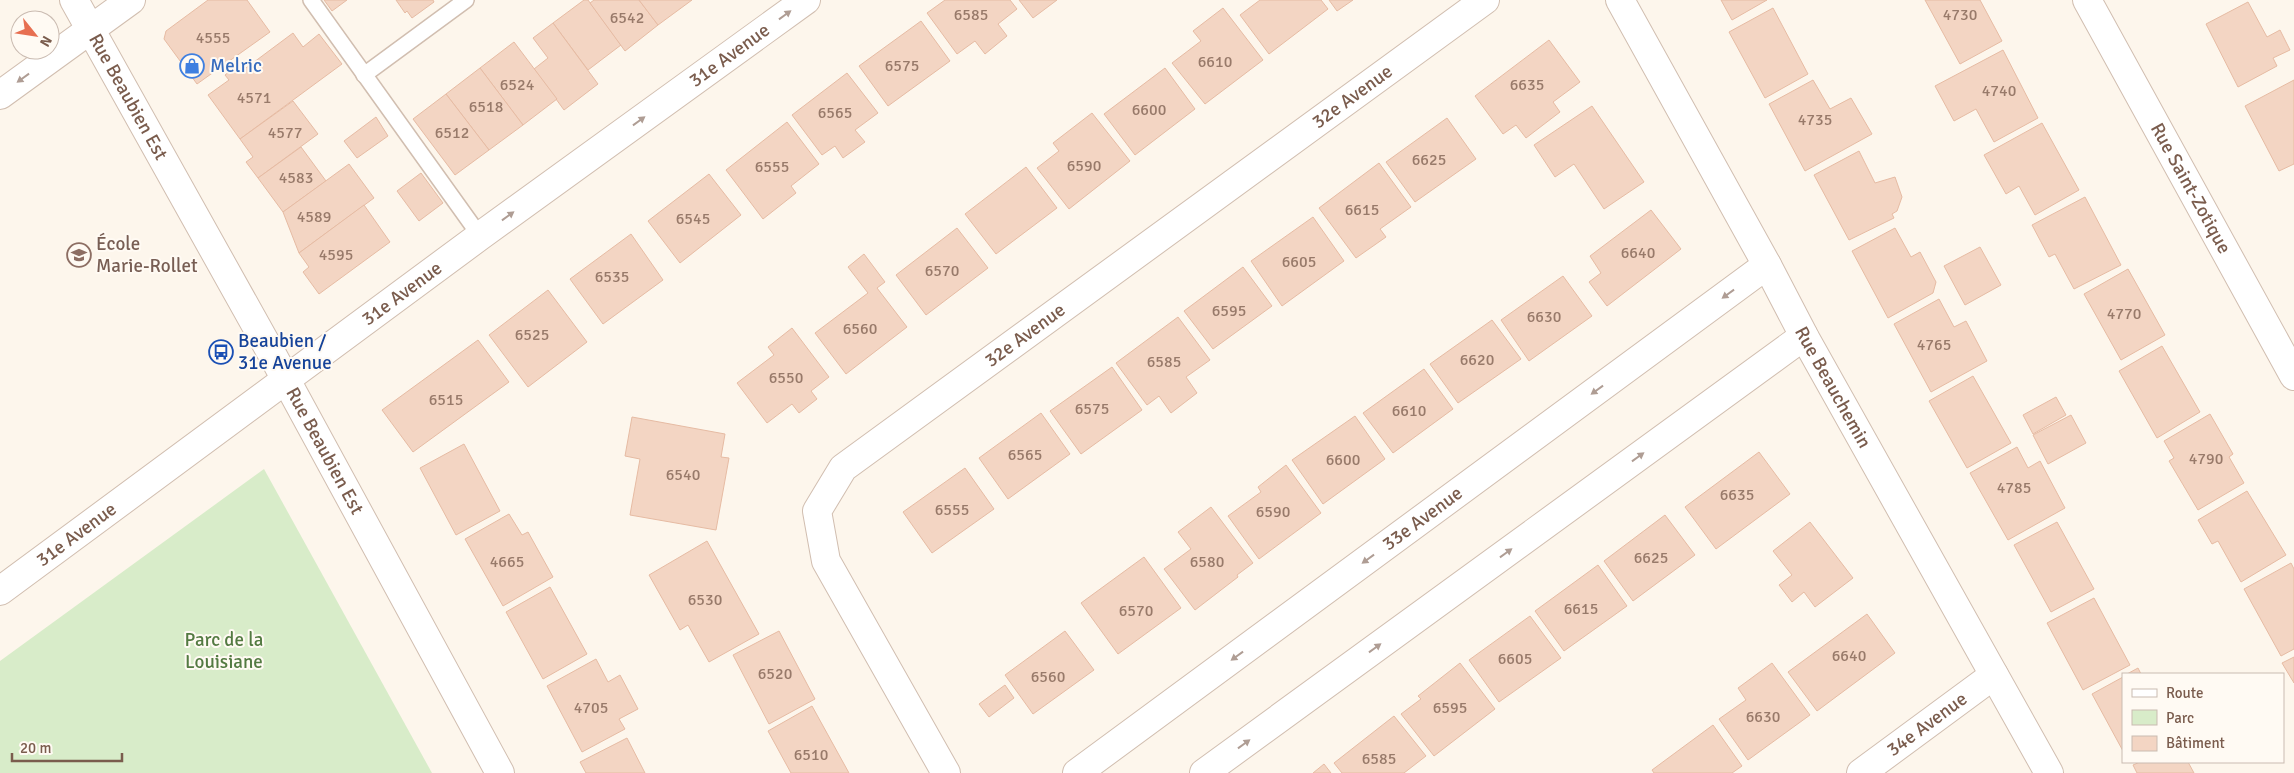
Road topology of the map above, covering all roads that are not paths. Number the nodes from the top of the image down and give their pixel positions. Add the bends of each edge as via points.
1 (74, 0) edge
2 (131, 0) edge
3 (310, 0) edge
4 (466, 0) edge
5 (806, 0) edge
6 (1485, 0) edge
7 (1620, 0) edge
8 (2087, 0) edge
9 (91, 29) junction
10 (364, 75) junction
11 (0, 95) edge
12 (480, 236) junction
13 (1767, 264) junction
14 (1804, 336) junction
15 (2294, 376) edge
16 (286, 380) junction
17 (0, 591) edge
18 (1994, 675) junction
19 (500, 773) edge
20 (946, 773) edge
21 (1078, 773) edge
22 (1204, 773) edge
23 (1861, 773) edge
24 (2049, 773) edge

1 - 9 street, Rue Beaubien Est
2 - 9 street
3 - 10 lane
4 - 10 lane
12 -> 5 street, 31e Avenue
6 - 20 street, 32e Avenue via 843,468 818,511 826,561
7 - 13 street, Rue Beauchemin
8 - 15 street, Rue Saint-Zotique
9 -> 11 street
9 - 16 street, Rue Beaubien Est
10 - 12 lane
12 - 16 street, 31e Avenue
13 - 14 street, Rue Beauchemin
13 -> 21 street, 33e Avenue
14 - 18 street, Rue Beauchemin
22 -> 14 street
16 - 17 street, 31e Avenue
16 - 19 street, Rue Beaubien Est
18 - 23 street, 34e Avenue
18 - 24 street, Rue Beauchemin

